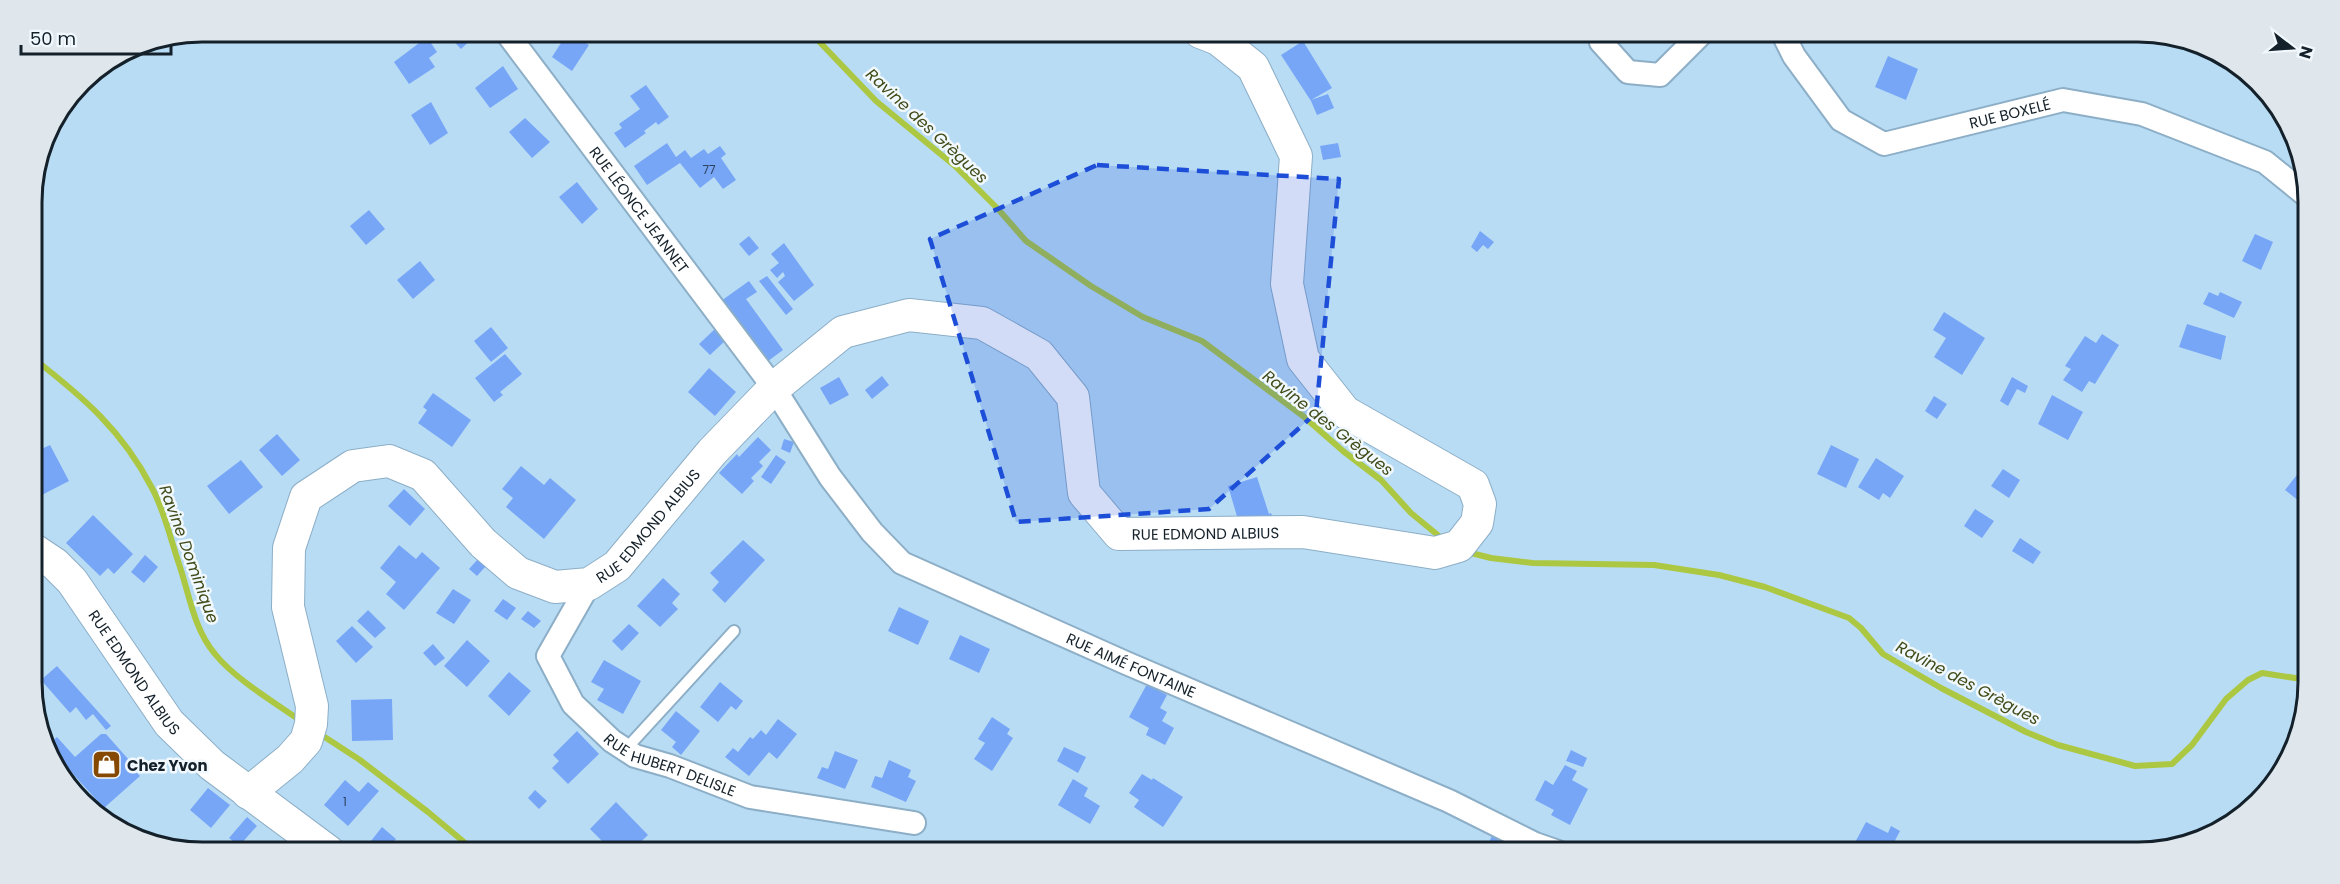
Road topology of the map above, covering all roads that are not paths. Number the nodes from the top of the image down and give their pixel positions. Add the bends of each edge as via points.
1 (514, 42) edge
2 (1222, 42) edge
3 (1601, 42) edge
4 (1693, 42) edge
5 (1787, 42) edge
6 (2297, 188) edge
7 (774, 388) junction
8 (42, 555) edge
9 (589, 584) junction
10 (734, 630) dead end
11 (625, 750) junction
12 (257, 785) junction
13 (914, 823) dead end
14 (318, 842) edge
15 (1531, 842) edge

1 - 7 street, RUE LÉONCE JEANNET
2 - 7 main road, RUE EDMOND ALBIUS via 1253,68 1296,156 1287,284 1303,359 1345,412 1473,485 1480,504 1477,523 1459,546 1435,553 1303,532 1119,534 1084,493 1073,397 1039,355 982,323 909,315 843,332
3 - 4 street via 1628,72 1660,75
5 - 6 street, RUE BOXELÉ via 1841,120 1884,144 2063,100 2142,114 2265,162
7 - 9 main road, RUE EDMOND ALBIUS via 712,452 617,566
7 - 15 street, RUE AIMÉ FONTAINE via 830,477 872,532 902,563 1449,801
8 - 12 main road, RUE EDMOND ALBIUS via 72,581 169,723 212,765
9 - 11 street, RUE HUBERT DELISLE via 548,656 573,704
9 - 12 main road, RUE EDMOND ALBIUS via 555,587 518,573 483,543 423,475 389,462 353,466 306,497 289,548 288,607 312,706 311,724 306,741
10 - 11 lane
11 - 13 street, RUE HUBERT DELISLE via 750,797
12 - 14 main road

